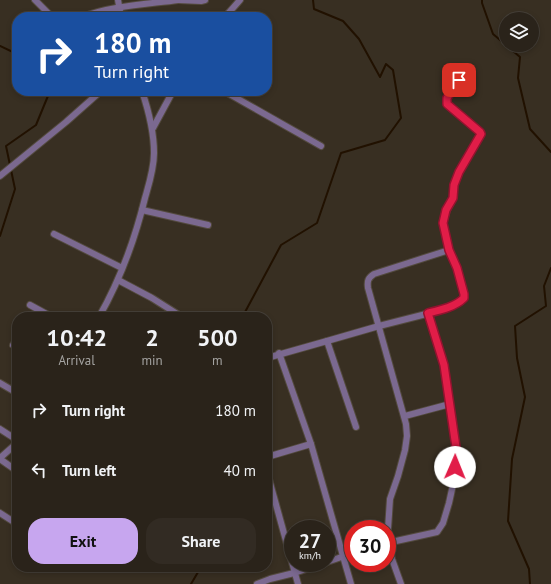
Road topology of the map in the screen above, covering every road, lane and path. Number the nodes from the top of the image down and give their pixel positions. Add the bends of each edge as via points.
1 (35, 0) edge
2 (118, 0) edge
3 (178, 0) edge
4 (205, 0) edge
5 (240, 0) edge
6 (119, 8) junction
7 (47, 12) edge
8 (100, 12) edge
9 (120, 12) edge
10 (229, 12) edge
11 (466, 71) dead end
12 (95, 96) edge
13 (144, 96) edge
14 (170, 96) edge
15 (233, 96) edge
16 (153, 128) junction
17 (321, 146) dead end
18 (0, 176) edge
19 (142, 210) junction
20 (208, 225) dead end
21 (54, 234) dead end
22 (449, 250) junction
23 (122, 268) junction
24 (118, 280) junction
25 (30, 305) dead end
26 (43, 312) edge
27 (102, 312) edge
28 (174, 312) edge
29 (428, 313) junction
30 (379, 326) junction
31 (327, 341) junction
32 (279, 354) junction
33 (272, 356) edge
34 (0, 383) edge
35 (12, 390) edge
36 (450, 404) junction
37 (405, 416) junction
38 (356, 427) dead end
39 (0, 429) edge
40 (12, 437) edge
41 (311, 444) junction
42 (12, 448) edge
43 (272, 455) edge
44 (0, 459) edge
45 (12, 467) edge
46 (272, 491) edge
47 (0, 513) edge
48 (389, 520) edge
49 (12, 521) edge
50 (396, 540) edge
51 (343, 557) junction
52 (336, 559) edge
53 (396, 570) edge
54 (297, 572) edge
55 (294, 573) junction
56 (257, 584) edge
57 (298, 584) edge
58 (351, 584) edge
59 (401, 584) edge

1 - 7 street
2 - 6 street
3 - 4 street
3 - 6 street
5 - 10 street
6 - 8 street
6 - 9 street
11 - 22 street via 447,98 447,104 480,132 480,136 459,172 453,198 444,216 443,223
12 - 18 street
13 - 16 street
14 - 16 street
15 - 17 street
16 - 19 street via 153,168
19 - 20 street
19 - 23 street
21 - 23 street
22 - 29 street via 457,268 464,298 447,308
22 - 30 street via 370,277 368,288
23 - 24 street
24 - 27 street
24 - 28 street
25 - 26 street
29 - 30 street
29 - 36 street via 444,365
30 - 31 street
30 - 37 street
31 - 32 street
31 - 38 street
32 - 33 street
32 - 41 street
34 - 35 street
36 - 37 street
36 - 50 street via 457,454 444,523 436,532
37 - 48 street via 407,436 390,499
39 - 40 street
41 - 43 street
41 - 51 street
42 - 44 street
44 - 45 street
46 - 55 street
47 - 49 street
51 - 52 street
51 - 58 street
53 - 59 street
54 - 55 street
55 - 56 street
55 - 57 street

